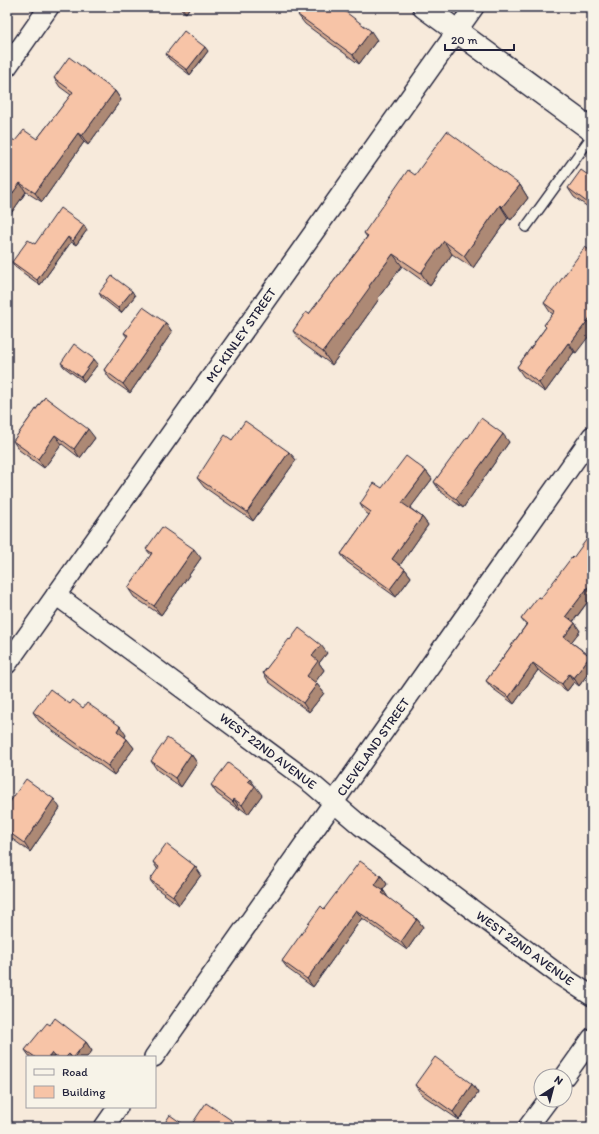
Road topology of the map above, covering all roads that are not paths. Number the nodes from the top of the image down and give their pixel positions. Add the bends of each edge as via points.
1 (49, 7) edge
2 (424, 7) edge
3 (474, 7) edge
4 (457, 31) junction
5 (7, 67) edge
6 (592, 130) edge
7 (592, 136) edge
8 (526, 227) dead end
9 (592, 436) edge
10 (56, 594) junction
11 (7, 664) edge
12 (334, 802) junction
13 (592, 996) edge
14 (592, 1038) edge
15 (155, 1056) edge
16 (571, 1068) edge
17 (117, 1108) edge
18 (542, 1108) edge
19 (104, 1127) edge
20 (528, 1127) edge

1 - 5 street
2 - 4 street
3 - 4 street, MC KINLEY STREET
4 - 6 street
4 - 10 street, MC KINLEY STREET
7 - 8 lane
9 - 12 street, CLEVELAND STREET
10 - 11 street, MC KINLEY STREET
10 - 12 street, WEST 22ND AVENUE
12 - 13 street, WEST 22ND AVENUE via 558,974
12 - 15 street, CLEVELAND STREET
14 - 16 street
17 - 19 street
18 - 20 street

